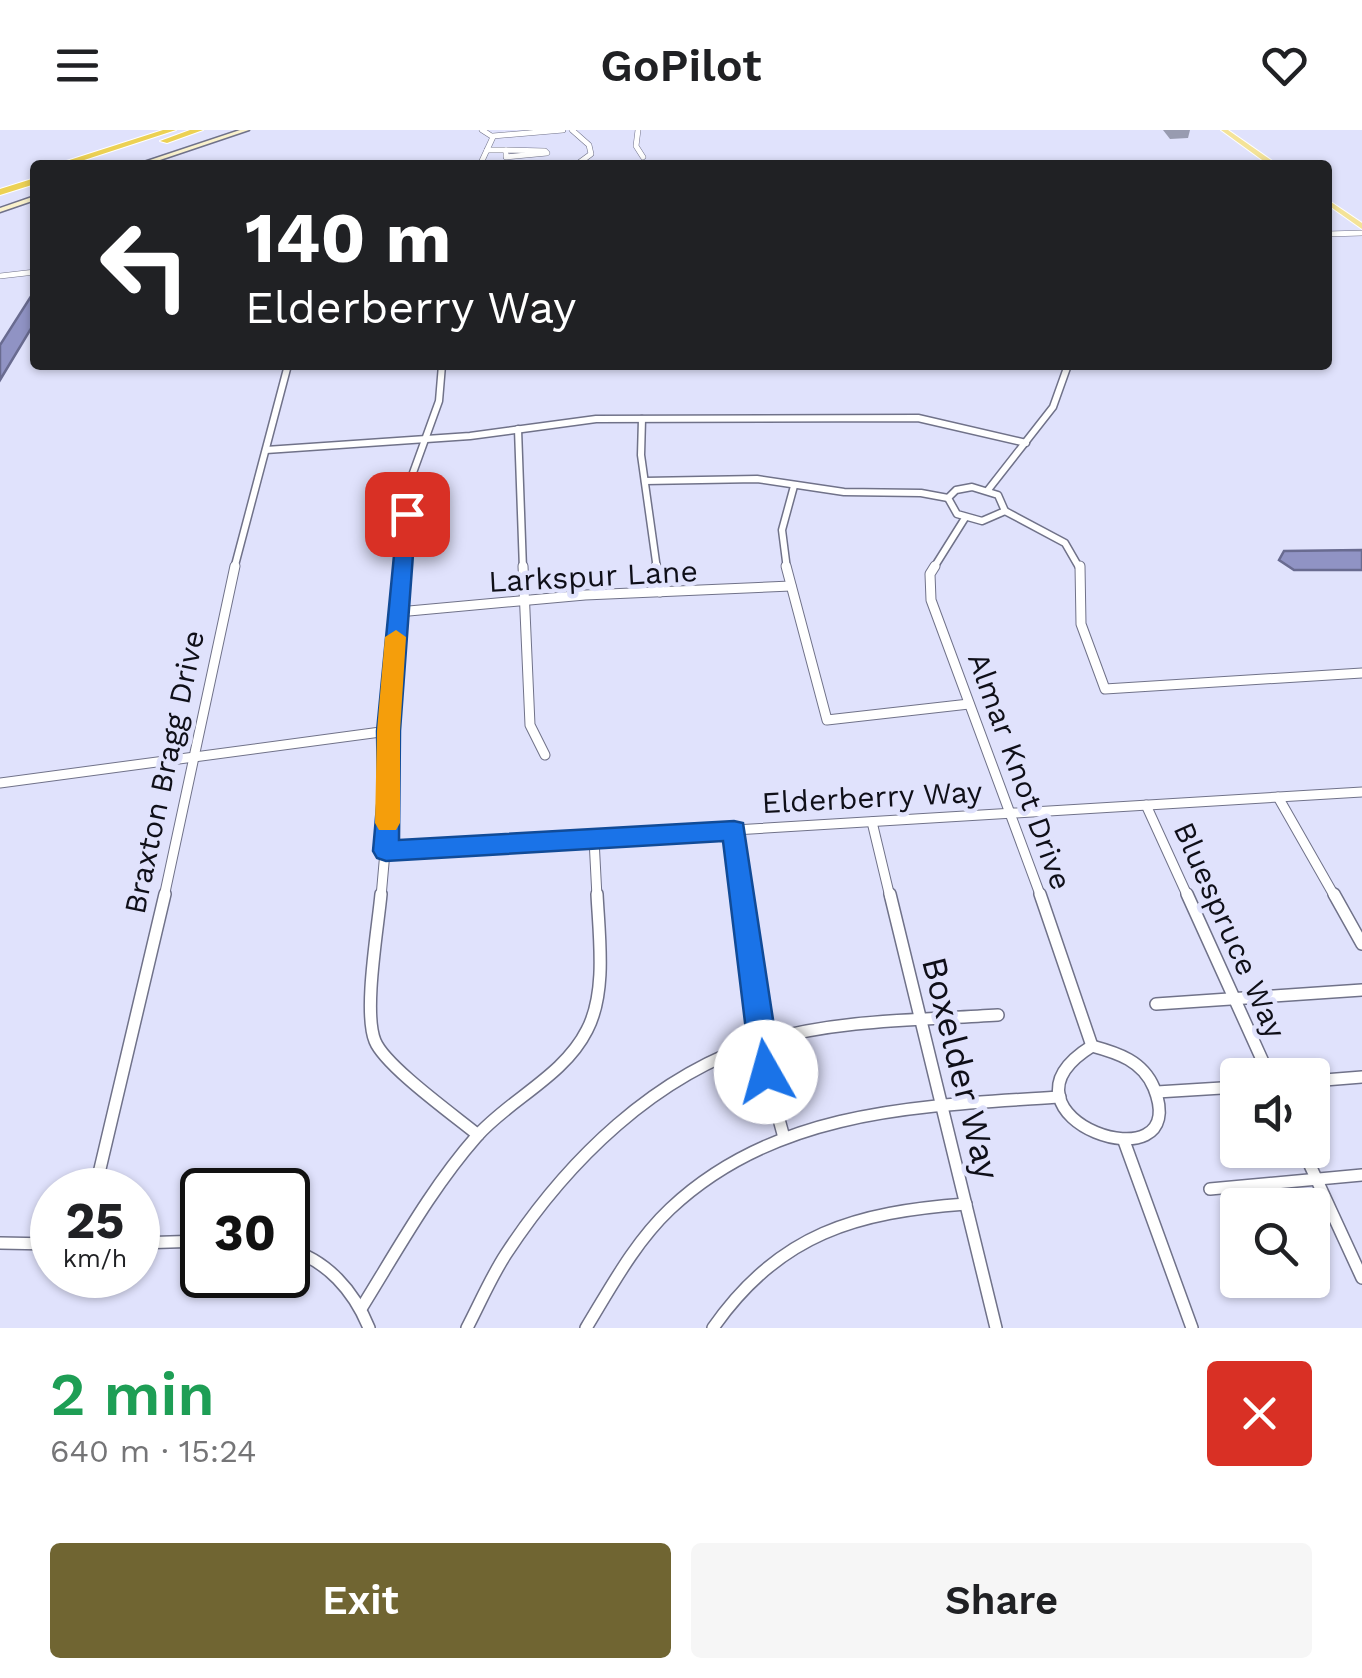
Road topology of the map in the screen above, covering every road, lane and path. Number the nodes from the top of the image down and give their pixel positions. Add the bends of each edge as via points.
1 (172, 130) edge
2 (199, 130) edge
3 (246, 130) edge
4 (482, 130) edge
5 (563, 130) edge
6 (572, 130) edge
7 (638, 130) edge
8 (1224, 130) edge
9 (493, 136) junction
10 (487, 150) junction
11 (506, 150) junction
12 (642, 157) dead end
13 (75, 160) edge
14 (104, 160) edge
15 (153, 160) edge
16 (482, 160) edge
17 (583, 160) edge
18 (1267, 160) edge
19 (30, 174) edge
20 (0, 183) edge
21 (30, 183) edge
22 (0, 192) edge
23 (30, 200) edge
24 (1332, 205) edge
25 (0, 210) edge
26 (1362, 230) edge
27 (1332, 234) edge
28 (30, 273) edge
29 (0, 276) edge
30 (287, 370) edge
31 (442, 370) edge
32 (1066, 370) edge
33 (642, 419) junction
34 (518, 429) junction
35 (425, 440) junction
36 (1026, 444) junction
37 (266, 450) junction
38 (644, 481) junction
39 (794, 486) junction
40 (988, 490) junction
41 (948, 498) junction
42 (1004, 511) junction
43 (965, 518) junction
44 (791, 586) junction
45 (660, 592) junction
46 (524, 601) junction
47 (398, 612) junction
48 (1362, 672) edge
49 (969, 704) junction
50 (388, 731) junction
51 (544, 755) dead end
52 (193, 757) junction
53 (0, 783) edge
54 (1362, 792) edge
55 (1278, 797) junction
56 (1146, 805) junction
57 (1012, 814) junction
58 (872, 822) junction
59 (734, 830) junction
60 (594, 839) junction
61 (386, 851) junction
62 (1362, 944) edge
63 (1362, 990) edge
64 (1234, 999) junction
65 (1156, 1004) dead end
66 (998, 1014) dead end
67 (920, 1020) junction
68 (762, 1042) junction
69 (1092, 1046) junction
70 (1261, 1058) edge
71 (1362, 1078) edge
72 (1330, 1080) edge
73 (1220, 1087) edge
74 (1157, 1092) junction
75 (1060, 1097) junction
76 (942, 1106) junction
77 (783, 1134) junction
78 (478, 1135) junction
79 (1124, 1141) junction
80 (100, 1168) edge
81 (1311, 1168) edge
82 (1362, 1175) edge
83 (1316, 1178) junction
84 (1210, 1189) dead end
85 (966, 1204) junction
86 (0, 1243) edge
87 (30, 1244) edge
88 (310, 1255) edge
89 (1362, 1278) edge
90 (362, 1307) junction
91 (369, 1328) edge
92 (467, 1328) edge
93 (586, 1328) edge
94 (713, 1328) edge
95 (996, 1328) edge
96 (1192, 1328) edge

1 - 13 highway
2 - 14 highway
3 - 15 street
4 - 9 street
5 - 9 street
6 - 17 street via 591,154
7 - 12 street
8 - 18 main road
9 - 10 street
10 - 11 street
10 - 16 street
11 - 11 street via 545,151 547,153 506,157
19 - 20 highway
21 - 22 highway
23 - 25 street
24 - 26 main road
26 - 27 street
28 - 29 street
30 - 37 street, Braxton Bragg Drive
31 - 35 street
32 - 36 street via 1053,407
33 - 34 street
33 - 36 street via 918,418
33 - 38 street
34 - 35 street
34 - 46 street
35 - 37 street
35 - 47 street via 410,481
36 - 40 street
37 - 52 street, Braxton Bragg Drive
38 - 39 street via 745,478
38 - 45 street
39 - 41 street
39 - 44 street via 781,541
40 - 41 street via 962,488
40 - 42 street via 1003,501
41 - 43 street
42 - 43 street via 992,520
42 - 48 street via 1056,537 1079,562 1081,624 1104,689
43 - 49 street, Almar Knot Drive via 930,574 929,590
44 - 45 street, Larkspur Lane
44 - 49 street via 826,720
45 - 46 street, Larkspur Lane
46 - 47 street, Larkspur Lane
46 - 51 street via 529,714
47 - 50 street
49 - 57 street, Almar Knot Drive
50 - 52 street
50 - 61 street
52 - 53 street
52 - 80 street, Braxton Bragg Drive
54 - 55 street, Elderberry Way
55 - 56 street, Elderberry Way
55 - 62 street
56 - 57 street, Elderberry Way
56 - 64 street, Bluespruce Way
57 - 58 street, Elderberry Way
57 - 69 street, Almar Knot Drive
58 - 59 street, Elderberry Way
58 - 67 street, Boxelder Way
59 - 60 street, Elderberry Way
59 - 68 street
60 - 61 street, Elderberry Way
60 - 78 street via 598,996 587,1031
61 - 78 street via 371,1013 375,1042
63 - 64 street
64 - 65 street
64 - 70 street, Bluespruce Way
66 - 67 street
67 - 68 street
67 - 76 street, Boxelder Way
68 - 77 street
68 - 92 street via 652,1098 595,1146 504,1256
69 - 74 street via 1143,1069
69 - 75 street via 1066,1062
71 - 72 street
73 - 74 street
74 - 79 street via 1153,1128
75 - 76 street
75 - 79 street via 1085,1129
76 - 77 street via 856,1114
76 - 85 street, Boxelder Way
77 - 93 street via 720,1168 670,1208 626,1262
78 - 90 street
79 - 96 street
81 - 83 street
82 - 83 street
83 - 84 street
83 - 89 street
85 - 94 street via 886,1212 830,1229 772,1266 723,1310
85 - 95 street, Boxelder Way
86 - 87 street
88 - 90 street
90 - 91 street

